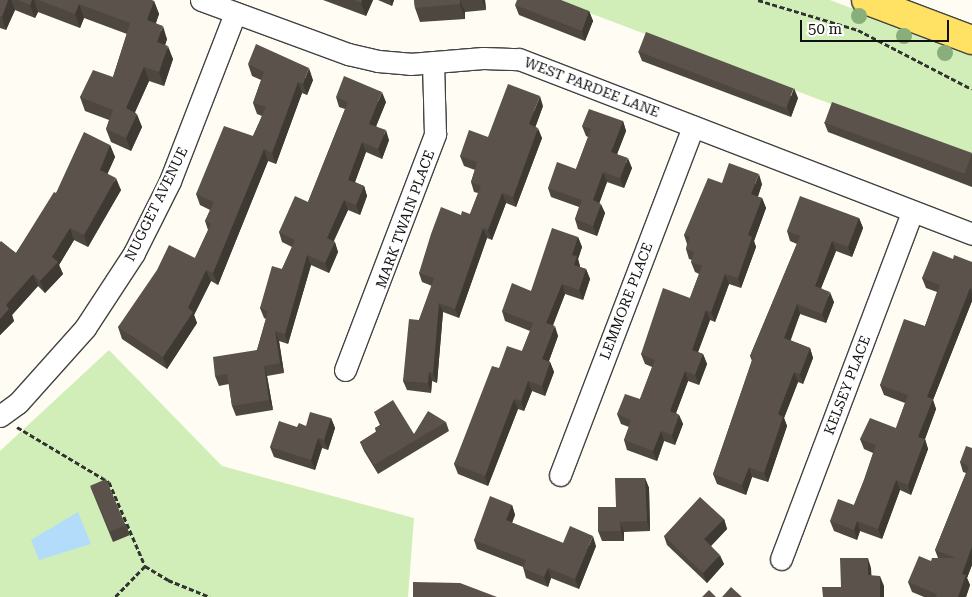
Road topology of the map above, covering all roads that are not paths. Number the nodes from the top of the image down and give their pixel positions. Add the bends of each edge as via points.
1 (201, 0) edge
2 (866, 0) edge
3 (235, 13) junction
4 (972, 40) edge
5 (433, 62) junction
6 (693, 126) junction
7 (912, 212) junction
8 (972, 234) edge
9 (346, 370) dead end
10 (8, 421) edge
11 (560, 475) dead end
12 (782, 559) dead end

1 - 3 street, WEST PARDEE LANE
2 - 4 main road
3 - 5 street, WEST PARDEE LANE via 348,54 378,61
3 - 10 street, NUGGET AVENUE via 170,181 134,253 85,328 18,403
5 - 6 street, WEST PARDEE LANE via 518,59
5 - 9 street, MARK TWAIN PLACE via 435,134
6 - 7 street, WEST PARDEE LANE
6 - 11 street, LEMMORE PLACE
7 - 8 street, WEST PARDEE LANE
7 - 12 street, KELSEY PLACE

